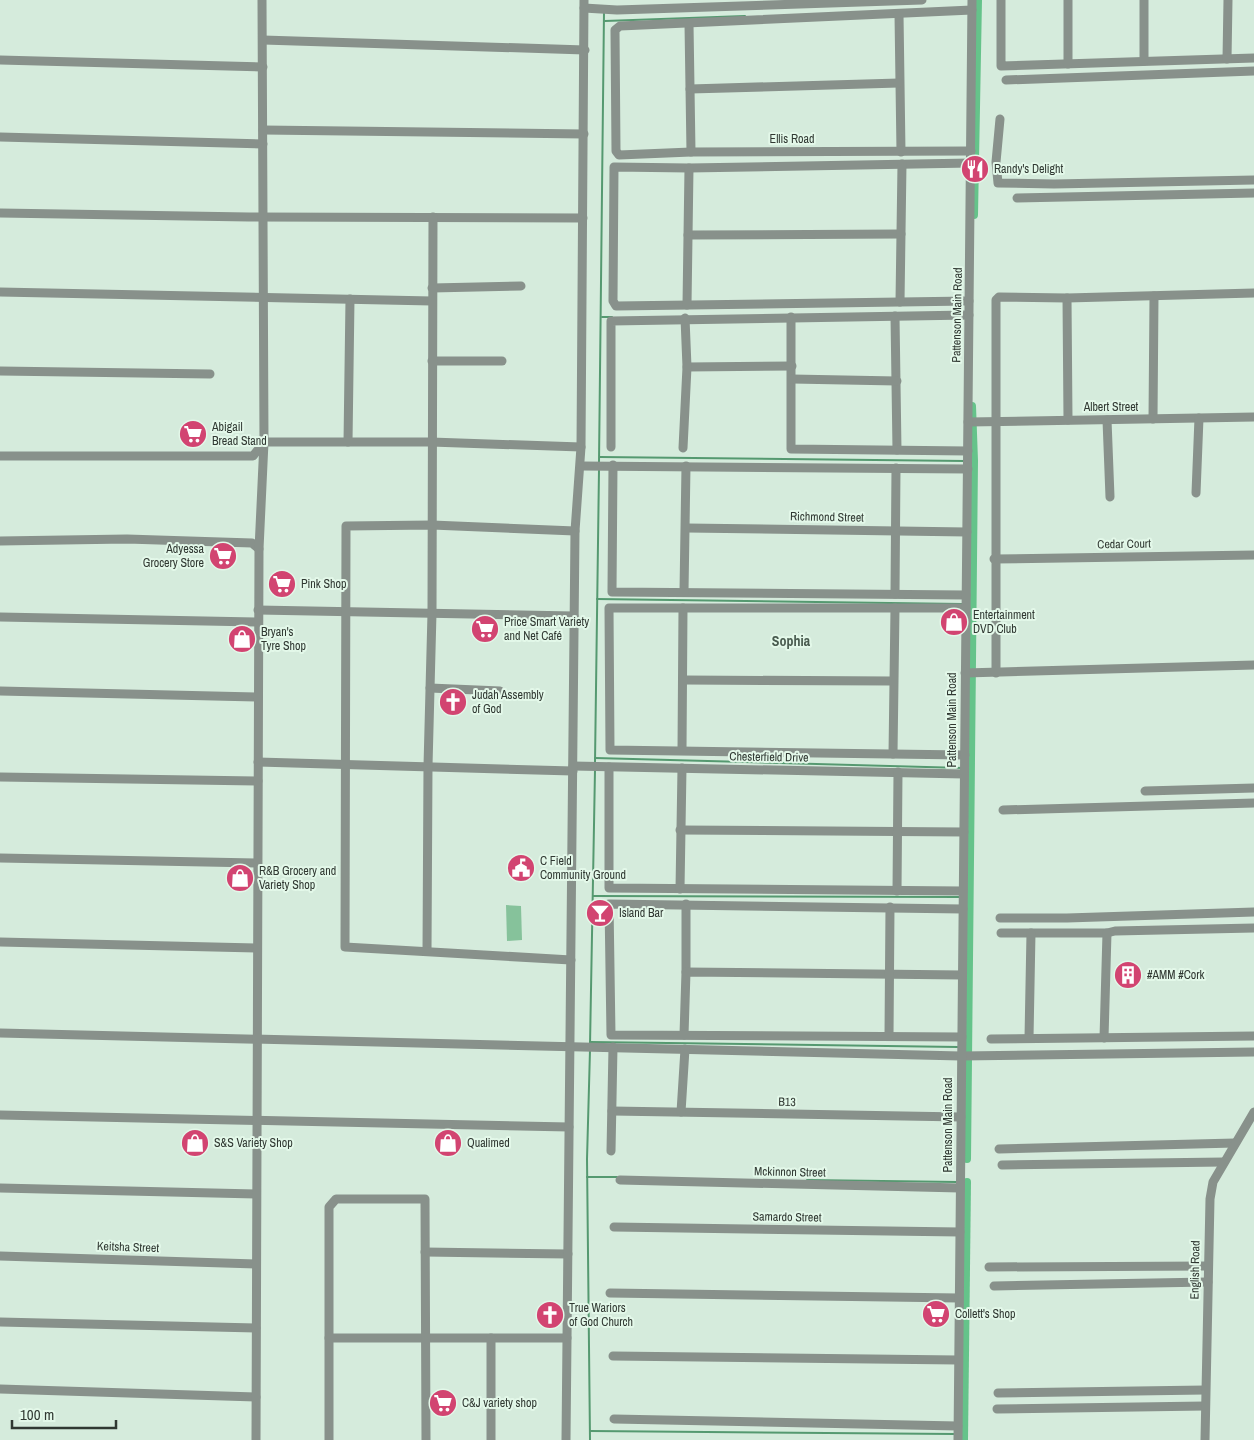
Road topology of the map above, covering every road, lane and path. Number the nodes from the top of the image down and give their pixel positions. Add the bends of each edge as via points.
1 (262, 0) edge
2 (922, 0) edge
3 (1001, 0) edge
4 (1068, 0) edge
5 (1144, 0) edge
6 (1228, 0) edge
7 (901, 1) edge
8 (691, 4) edge
9 (972, 5) edge
10 (586, 6) edge
11 (615, 6) edge
12 (900, 14) junction
13 (689, 24) junction
14 (263, 40) junction
15 (584, 50) junction
16 (1254, 58) edge
17 (1227, 59) junction
18 (0, 60) edge
19 (1144, 61) junction
20 (1068, 64) junction
21 (263, 67) junction
22 (1254, 71) edge
23 (1006, 80) dead end
24 (899, 83) junction
25 (690, 89) junction
26 (1000, 119) dead end
27 (263, 130) junction
28 (584, 134) junction
29 (0, 137) edge
30 (263, 144) junction
31 (971, 151) junction
32 (691, 152) junction
33 (901, 152) junction
34 (970, 163) junction
35 (902, 164) junction
36 (689, 168) junction
37 (1254, 180) edge
38 (1081, 184) junction
39 (1254, 193) edge
40 (1081, 197) junction
41 (1017, 198) dead end
42 (0, 213) edge
43 (263, 216) junction
44 (433, 217) junction
45 (583, 218) junction
46 (901, 234) junction
47 (688, 235) junction
48 (522, 286) dead end
49 (432, 288) junction
50 (0, 292) edge
51 (1254, 293) edge
52 (1154, 296) junction
53 (263, 298) junction
54 (1067, 298) junction
55 (350, 299) junction
56 (432, 301) junction
57 (900, 302) junction
58 (687, 305) junction
59 (969, 309) junction
60 (895, 316) junction
61 (791, 317) junction
62 (684, 318) junction
63 (432, 361) junction
64 (502, 361) dead end
65 (792, 366) junction
66 (686, 367) junction
67 (0, 371) edge
68 (210, 374) dead end
69 (792, 379) junction
70 (897, 381) junction
71 (1254, 417) edge
72 (1199, 418) junction
73 (1153, 419) junction
74 (1068, 420) junction
75 (1107, 420) junction
76 (973, 422) junction
77 (995, 422) junction
78 (264, 442) junction
79 (348, 442) junction
80 (431, 442) junction
81 (581, 446) junction
82 (611, 447) dead end
83 (683, 448) dead end
84 (897, 450) junction
85 (968, 451) junction
86 (0, 456) edge
87 (612, 465) junction
88 (581, 466) junction
89 (686, 466) junction
90 (896, 468) junction
91 (968, 468) junction
92 (1196, 493) dead end
93 (1110, 497) dead end
94 (432, 526) junction
95 (687, 528) junction
96 (575, 531) junction
97 (894, 531) junction
98 (967, 532) junction
99 (0, 541) edge
100 (259, 549) junction
101 (1254, 555) edge
102 (994, 559) junction
103 (684, 592) junction
104 (894, 594) junction
105 (966, 595) junction
106 (683, 608) junction
107 (894, 608) junction
108 (966, 608) junction
109 (258, 610) junction
110 (345, 611) junction
111 (432, 613) junction
112 (574, 616) junction
113 (0, 617) edge
114 (258, 622) junction
115 (1254, 665) edge
116 (967, 673) junction
117 (996, 673) junction
118 (684, 680) junction
119 (892, 682) junction
120 (430, 688) junction
121 (500, 691) dead end
122 (0, 692) edge
123 (258, 696) junction
124 (682, 750) junction
125 (893, 754) junction
126 (965, 755) junction
127 (258, 762) junction
128 (345, 764) junction
129 (428, 766) junction
130 (609, 767) junction
131 (573, 768) junction
132 (682, 768) junction
133 (898, 772) junction
134 (964, 774) junction
135 (0, 777) edge
136 (258, 781) junction
137 (1254, 788) edge
138 (1254, 803) edge
139 (1154, 805) junction
140 (1003, 810) dead end
141 (680, 830) junction
142 (897, 832) junction
143 (964, 832) junction
144 (0, 858) edge
145 (258, 863) junction
146 (680, 888) junction
147 (897, 891) junction
148 (963, 892) junction
149 (686, 904) junction
150 (890, 907) junction
151 (963, 908) junction
152 (1254, 912) edge
153 (1000, 918) dead end
154 (1254, 928) edge
155 (1001, 933) dead end
156 (1031, 933) junction
157 (1107, 933) junction
158 (0, 942) edge
159 (257, 948) junction
160 (428, 951) junction
161 (571, 960) junction
162 (686, 972) junction
163 (889, 974) junction
164 (962, 975) junction
165 (0, 1033) edge
166 (684, 1034) junction
167 (888, 1036) junction
168 (1254, 1036) edge
169 (257, 1038) junction
170 (1029, 1038) junction
171 (1104, 1038) junction
172 (962, 1039) junction
173 (991, 1039) dead end
174 (570, 1045) junction
175 (613, 1047) junction
176 (685, 1049) junction
177 (1254, 1052) edge
178 (964, 1055) junction
179 (612, 1111) junction
180 (681, 1112) junction
181 (1254, 1112) edge
182 (0, 1114) edge
183 (961, 1117) junction
184 (257, 1120) junction
185 (568, 1128) junction
186 (1235, 1143) junction
187 (999, 1148) dead end
188 (611, 1151) dead end
189 (1224, 1162) junction
190 (1002, 1165) dead end
191 (620, 1180) dead end
192 (0, 1188) edge
193 (960, 1188) junction
194 (256, 1194) junction
195 (614, 1227) dead end
196 (960, 1232) junction
197 (425, 1252) junction
198 (568, 1254) junction
199 (0, 1256) edge
200 (256, 1264) junction
201 (1208, 1266) junction
202 (989, 1268) dead end
203 (1208, 1282) junction
204 (994, 1286) dead end
205 (610, 1293) dead end
206 (959, 1298) junction
207 (0, 1322) edge
208 (256, 1328) junction
209 (329, 1338) junction
210 (426, 1338) junction
211 (491, 1338) junction
212 (567, 1338) junction
213 (614, 1356) dead end
214 (958, 1360) junction
215 (0, 1389) edge
216 (1205, 1390) junction
217 (998, 1393) dead end
218 (256, 1397) junction
219 (1205, 1406) junction
220 (997, 1409) dead end
221 (614, 1419) dead end
222 (958, 1426) junction
223 (958, 1439) edge
224 (256, 1440) edge
225 (329, 1440) edge
226 (426, 1440) edge
227 (491, 1440) edge
228 (566, 1440) edge
229 (1205, 1440) edge

1 - 14 street
2 - 7 street
3 - 20 street via 1001,66
4 - 20 street
5 - 19 street
6 - 17 street
7 - 8 street
8 - 11 street
9 - 12 street
9 - 31 street, Pattenson Main Road
10 - 11 street
10 - 15 street
12 - 13 street
12 - 24 street
13 - 25 street
13 - 32 street, Ellis Road via 620,26 615,30 616,151 619,155
14 - 15 street
14 - 21 street
15 - 28 street
16 - 17 street
17 - 19 street
18 - 21 street
19 - 20 street
21 - 27 street
22 - 23 street
24 - 25 street
24 - 33 street
25 - 32 street
26 - 38 street via 996,157 998,183
27 - 28 street
27 - 30 street
28 - 45 street
29 - 30 street
30 - 43 street
31 - 33 street, Ellis Road
31 - 34 street, Pattenson Main Road
32 - 33 street, Ellis Road
34 - 35 street
34 - 59 street, Pattenson Main Road
35 - 36 street
35 - 46 street
36 - 47 street
36 - 58 street via 614,167 613,301 616,306
37 - 38 street
38 - 40 street
39 - 40 street
40 - 41 street
42 - 43 street
43 - 44 street
43 - 53 street
44 - 45 street
44 - 49 street
45 - 81 street
46 - 47 street
46 - 57 street
47 - 58 street
48 - 49 street
49 - 56 street
50 - 53 street
51 - 52 street
52 - 54 street
52 - 73 street
53 - 55 street
53 - 78 street
54 - 74 street
54 - 77 street via 999,297 996,300
55 - 56 street
55 - 79 street
56 - 63 street
57 - 58 street
57 - 59 street
59 - 60 street
59 - 76 street, Pattenson Main Road
60 - 61 street
60 - 70 street
61 - 62 street
61 - 65 street
62 - 66 street
62 - 82 street via 611,321
63 - 64 street
63 - 80 street
65 - 66 street
65 - 69 street
66 - 83 street
67 - 68 street
69 - 70 street
69 - 84 street via 791,450
70 - 84 street
71 - 72 street, Albert Street
72 - 73 street, Albert Street
72 - 92 street
73 - 75 street, Albert Street
74 - 75 street, Albert Street
74 - 77 street, Albert Street
75 - 93 street
76 - 77 street, Albert Street
76 - 85 street, Pattenson Main Road
77 - 102 street
78 - 79 street
78 - 86 street via 253,456
78 - 100 street
79 - 80 street
80 - 81 street
80 - 94 street
81 - 88 street
84 - 85 street
85 - 91 street, Pattenson Main Road
87 - 88 street
87 - 89 street
87 - 103 street via 612,592
88 - 96 street
89 - 90 street
89 - 95 street
90 - 91 street
90 - 97 street
91 - 98 street, Pattenson Main Road
94 - 96 street
94 - 110 street via 346,526
94 - 111 street
95 - 97 street, Richmond Street
95 - 103 street
96 - 112 street
97 - 98 street, Richmond Street
97 - 104 street
98 - 105 street, Pattenson Main Road
99 - 100 street via 127,539 243,542 252,543
100 - 109 street
101 - 102 street, Cedar Court
102 - 117 street
103 - 104 street
104 - 105 street
105 - 108 street, Pattenson Main Road
106 - 107 street
106 - 118 street
106 - 124 street, Chesterfield Drive via 609,608 610,750
107 - 108 street
107 - 119 street
108 - 116 street, Pattenson Main Road
109 - 110 street
109 - 114 street
110 - 111 street
110 - 128 street
111 - 112 street
111 - 120 street
112 - 131 street
113 - 114 street
114 - 123 street
115 - 117 street
116 - 117 street
116 - 126 street, Pattenson Main Road
118 - 119 street
118 - 124 street
119 - 125 street
120 - 121 street
120 - 129 street
122 - 123 street
123 - 127 street
124 - 125 street, Chesterfield Drive
125 - 126 street, Chesterfield Drive
126 - 134 street, Pattenson Main Road
127 - 128 street, Chesterfield Drive
127 - 136 street
128 - 129 street, Chesterfield Drive
128 - 160 street via 345,947
129 - 131 street, Chesterfield Drive
129 - 160 street
130 - 131 street, Chesterfield Drive
130 - 132 street, Chesterfield Drive
130 - 146 street via 610,888
131 - 161 street
132 - 133 street, Chesterfield Drive
132 - 141 street
133 - 134 street, Chesterfield Drive
133 - 142 street
134 - 143 street, Pattenson Main Road
135 - 136 street
136 - 145 street
137 - 139 street via 1149,791
138 - 139 street
139 - 140 street
141 - 142 street
141 - 146 street
142 - 143 street
142 - 147 street
143 - 148 street, Pattenson Main Road
144 - 145 street
145 - 159 street
146 - 147 street
147 - 148 street
148 - 151 street, Pattenson Main Road
149 - 150 street
149 - 162 street
149 - 166 street via 609,904 611,1035
150 - 151 street
150 - 163 street
151 - 164 street, Pattenson Main Road
152 - 153 street
154 - 157 street
155 - 156 street
156 - 157 street
156 - 170 street
157 - 171 street
158 - 159 street
159 - 169 street
160 - 161 street
161 - 174 street
162 - 163 street
162 - 166 street
163 - 164 street
163 - 167 street
164 - 172 street, Pattenson Main Road
165 - 169 street
166 - 167 street
167 - 172 street
168 - 171 street
169 - 174 street
169 - 184 street
170 - 171 street
170 - 173 street
172 - 178 street, Pattenson Main Road
174 - 175 street
174 - 185 street
175 - 176 street
175 - 179 street
176 - 178 street
176 - 180 street
177 - 178 street
178 - 183 street, Pattenson Main Road
179 - 180 street, B13
179 - 188 street
180 - 183 street, B13
181 - 186 street, English Road
182 - 184 street
183 - 193 street, Pattenson Main Road
184 - 185 street
184 - 194 street
185 - 198 street
186 - 187 street
186 - 189 street, English Road
189 - 190 street
189 - 201 street, English Road via 1213,1182 1210,1199
191 - 193 street, Mckinnon Street
192 - 194 street
193 - 196 street, Pattenson Main Road
194 - 200 street
195 - 196 street, Samardo Street
196 - 206 street, Pattenson Main Road
197 - 198 street
197 - 209 street via 425,1199 336,1199 328,1213
197 - 210 street
198 - 212 street
199 - 200 street, Keitsha Street
200 - 208 street
201 - 202 street
201 - 203 street, English Road
203 - 204 street
203 - 216 street, English Road
205 - 206 street
206 - 214 street, Pattenson Main Road
207 - 208 street
208 - 218 street
209 - 210 street
209 - 225 street
210 - 211 street
210 - 226 street
211 - 212 street
211 - 227 street
212 - 228 street
213 - 214 street
214 - 222 street, Pattenson Main Road
215 - 218 street
216 - 217 street
216 - 219 street, English Road
218 - 224 street
219 - 220 street
219 - 229 street, English Road
221 - 222 street
222 - 223 street, Pattenson Main Road

